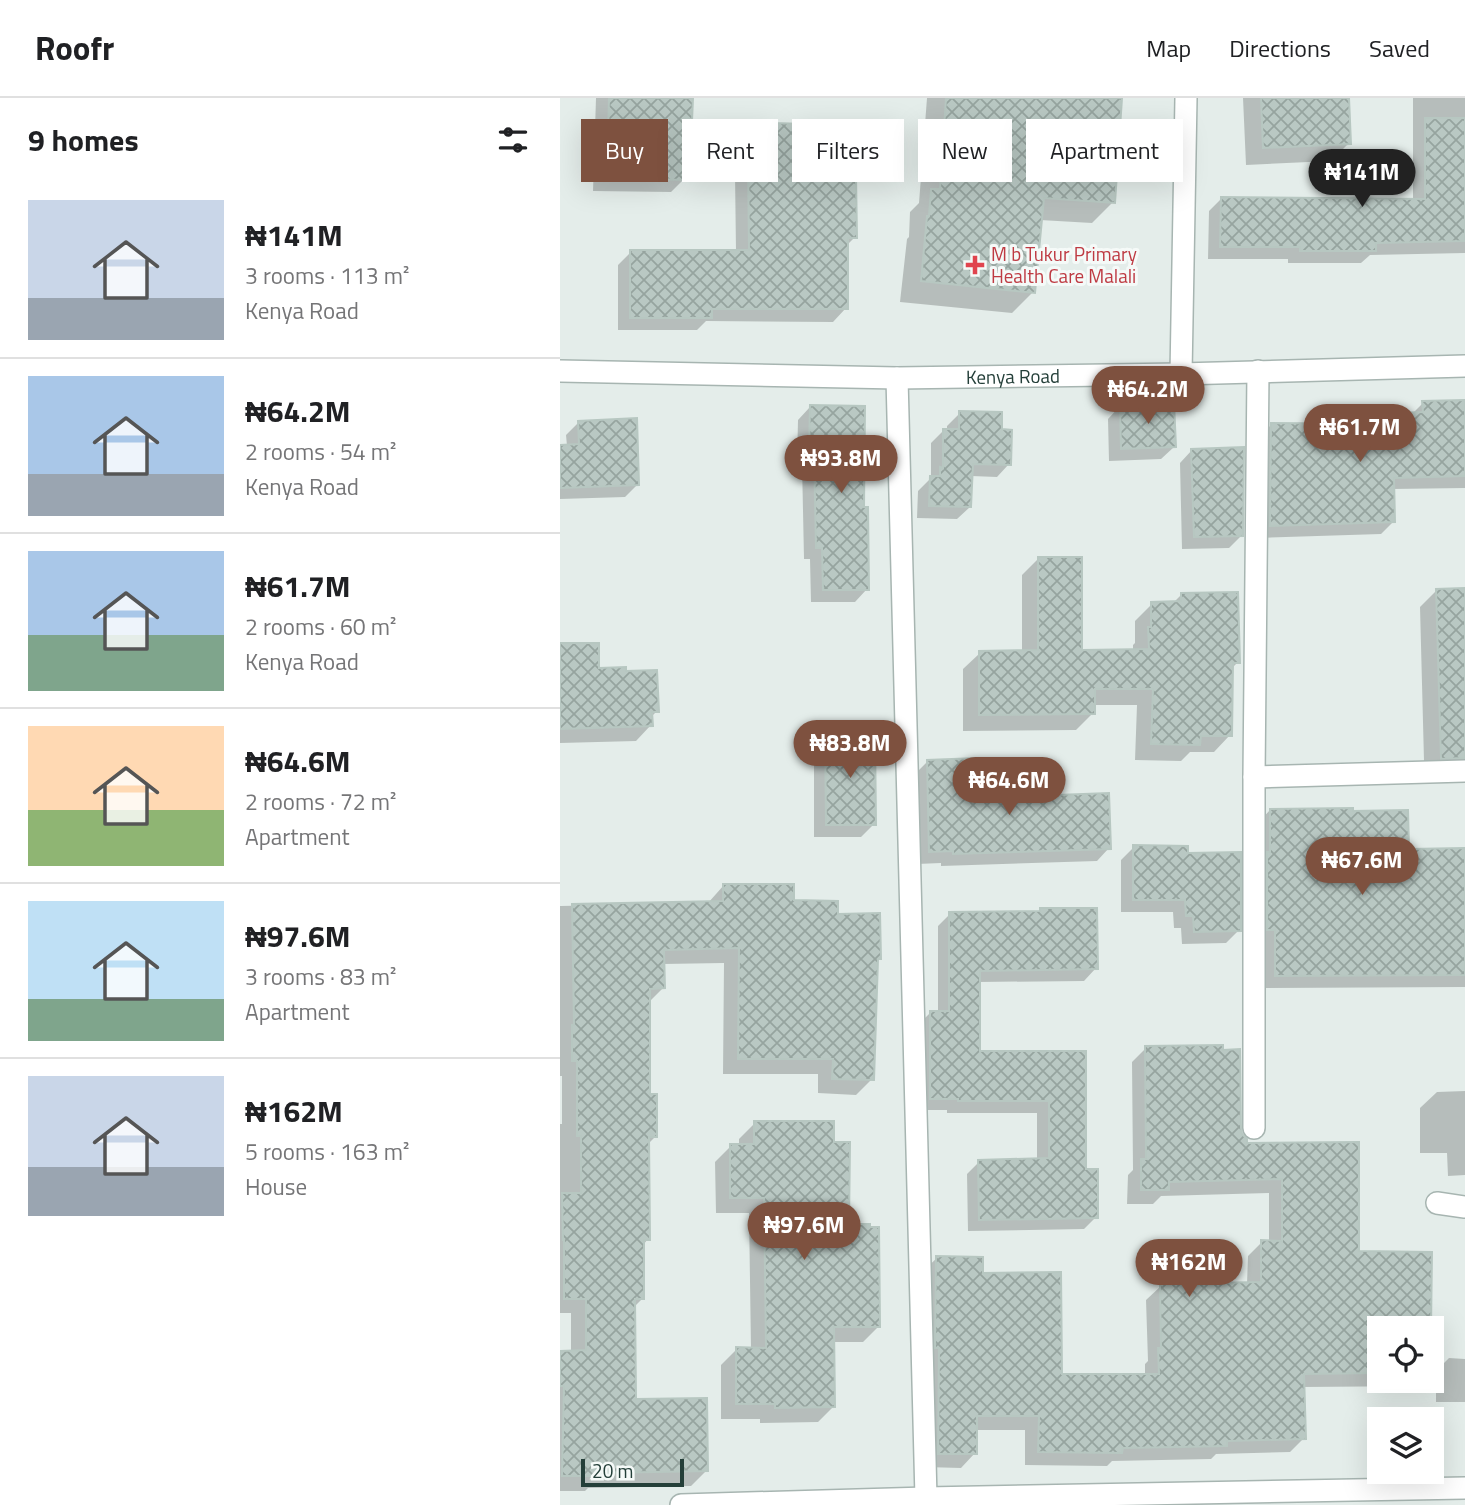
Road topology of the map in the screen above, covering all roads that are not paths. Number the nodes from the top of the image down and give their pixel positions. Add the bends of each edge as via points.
1 (1186, 98) edge
2 (1465, 366) edge
3 (560, 371) edge
4 (1258, 371) junction
5 (1181, 374) junction
6 (897, 378) junction
7 (1465, 771) edge
8 (1254, 777) junction
9 (1254, 1128) dead end
10 (1437, 1203) dead end
11 (1465, 1207) edge
12 (1465, 1488) edge
13 (926, 1498) junction
14 (1213, 1499) edge
15 (681, 1505) edge

1 - 5 street
2 - 4 street, Kenya Road
3 - 6 street, Kenya Road
4 - 5 street, Kenya Road
4 - 8 street
5 - 6 street, Kenya Road
6 - 13 street
7 - 8 street
8 - 9 street
10 - 11 street
12 - 14 street
13 - 14 street
13 - 15 street

